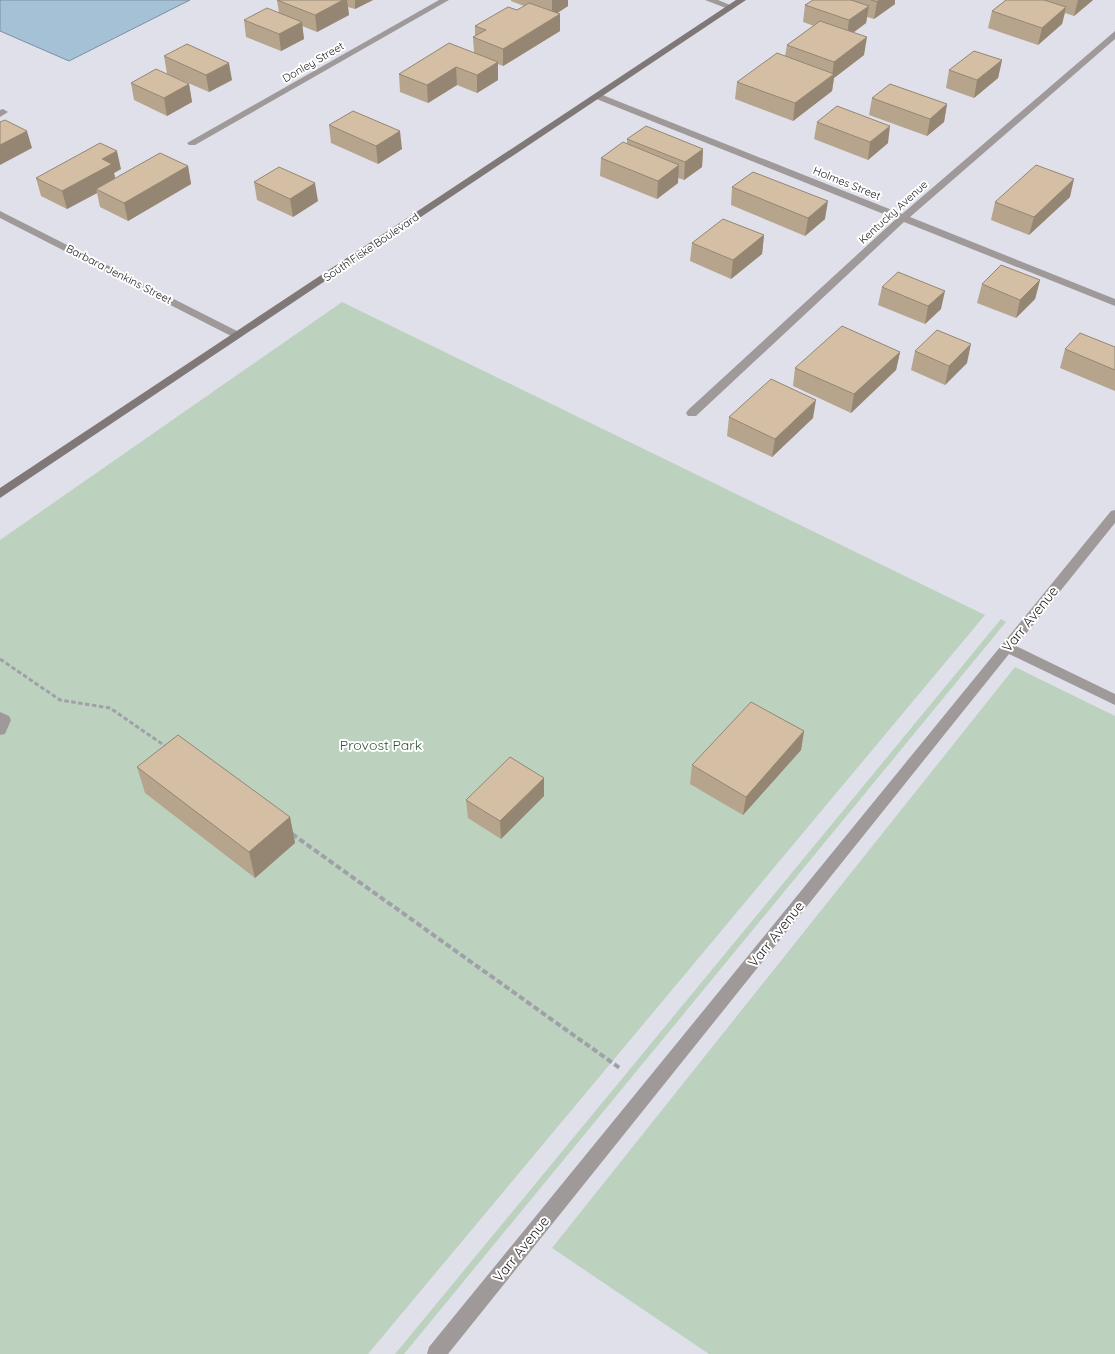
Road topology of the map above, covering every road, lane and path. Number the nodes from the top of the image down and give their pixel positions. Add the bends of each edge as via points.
1 (445, 0) edge
2 (710, 0) edge
3 (742, 0) edge
4 (731, 7) junction
5 (1115, 34) edge
6 (597, 96) junction
7 (192, 144) dead end
8 (0, 214) edge
9 (902, 219) junction
10 (1115, 303) edge
11 (237, 335) junction
12 (692, 414) dead end
13 (0, 494) edge
14 (1115, 514) edge
15 (1008, 648) junction
16 (0, 658) edge
17 (1115, 700) edge
18 (0, 717) edge
19 (0, 730) edge
20 (174, 752) edge
21 (285, 829) edge
22 (621, 1068) dead end
23 (436, 1354) edge

1 - 7 street, Donley Street
2 - 4 street
3 - 4 main road, South Fiske Boulevard
4 - 6 main road, South Fiske Boulevard
5 - 9 street, Kentucky Avenue
6 - 9 street, Holmes Street
6 - 11 main road, South Fiske Boulevard
8 - 11 street, Barbara Jenkins Street
9 - 10 street, Holmes Street
9 - 12 street, Kentucky Avenue
11 - 13 main road, South Fiske Boulevard
14 - 15 street, Varr Avenue
15 - 17 street
15 - 23 street, Varr Avenue
16 - 20 path via 60,700 110,708
18 - 19 street via 4,720
21 - 22 path

